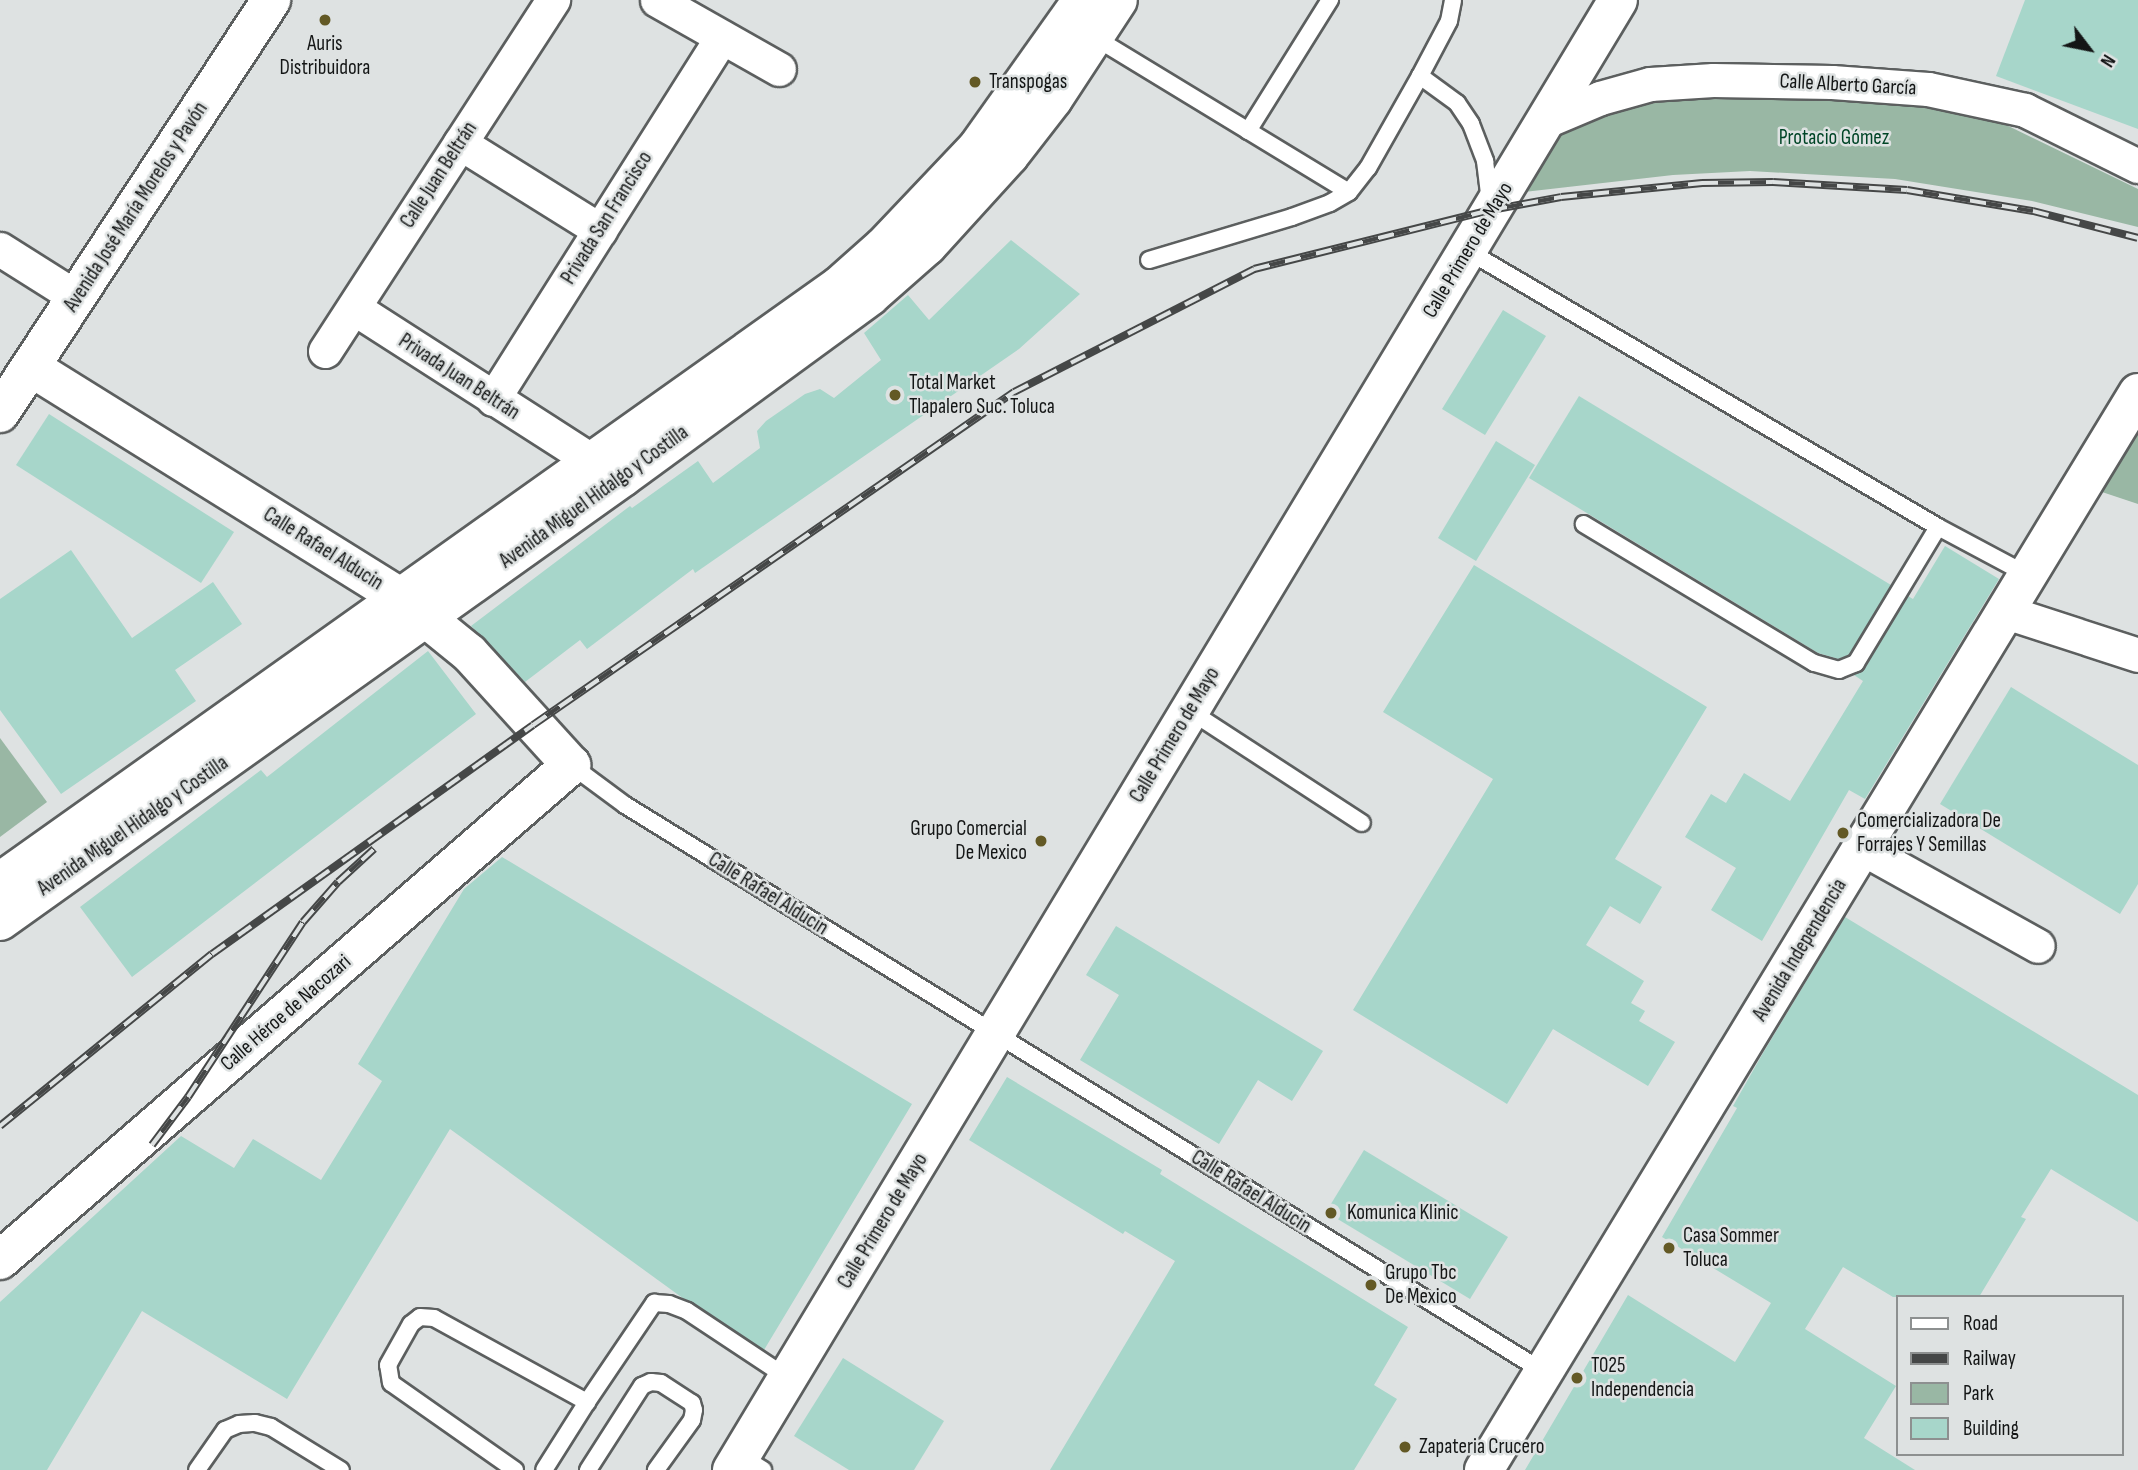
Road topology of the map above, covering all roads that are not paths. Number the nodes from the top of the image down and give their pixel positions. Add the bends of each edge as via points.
1 (271, 0) edge
2 (553, 0) edge
3 (657, 0) edge
4 (1082, 0) edge
5 (1118, 0) edge
6 (1330, 0) edge
7 (1453, 0) edge
8 (1618, 0) edge
9 (243, 16) edge
10 (722, 37) junction
11 (1094, 37) junction
12 (779, 69) dead end
13 (1420, 76) junction
14 (1548, 120) junction
15 (1248, 131) junction
16 (460, 143) junction
17 (2138, 166) edge
18 (1349, 192) junction
19 (1491, 209) junction
20 (600, 230) junction
21 (0, 248) edge
22 (1468, 251) junction
23 (1149, 260) dead end
24 (76, 297) junction
25 (354, 308) junction
26 (326, 351) dead end
27 (31, 368) junction
28 (2138, 393) edge
29 (493, 399) junction
30 (0, 413) edge
31 (593, 462) junction
32 (1584, 524) dead end
33 (1938, 527) junction
34 (2028, 575) junction
35 (414, 607) junction
36 (2006, 612) junction
37 (2138, 655) edge
38 (1190, 711) junction
39 (571, 765) junction
40 (1362, 824) dead end
41 (103, 828) junction
42 (1862, 848) junction
43 (0, 882) edge
44 (0, 920) edge
45 (2038, 946) dead end
46 (995, 1034) junction
47 (0, 1260) edge
48 (1544, 1372) junction
49 (788, 1378) junction
50 (587, 1402) junction
51 (746, 1465) edge
52 (197, 1470) edge
53 (341, 1470) edge
54 (514, 1470) edge
55 (544, 1470) edge
56 (588, 1470) edge
57 (656, 1470) edge
58 (1484, 1470) edge

1 - 9 main road, Avenida José María Morelos y Pavón
2 - 16 street, Calle Juan Beltrán
3 - 10 street
4 - 31 main road, Avenida Miguel Hidalgo y Costilla via 977,148 883,247 774,335
5 - 11 main road, Avenida Miguel Hidalgo y Costilla
6 - 15 lane
7 - 13 lane via 1449,21
8 - 14 main road, Calle Primero de Mayo
9 - 24 main road, Avenida José María Morelos y Pavón
10 - 12 street
10 - 20 street, Privada San Francisco
11 - 15 lane
11 - 31 main road, Avenida Miguel Hidalgo y Costilla via 1009,156 927,246 870,296
13 - 18 lane via 1368,168
13 - 19 lane via 1457,103 1471,124 1485,161
14 - 17 street, Calle Alberto García via 1650,84 1832,82 1928,89 2025,110
14 - 19 main road, Calle Primero de Mayo
15 - 18 lane
16 - 20 street
16 - 25 street, Calle Juan Beltrán
18 - 23 lane via 1292,217
19 - 22 main road, Calle Primero de Mayo
20 - 29 street, Privada San Francisco
21 - 24 street
22 - 33 lane
22 - 38 main road, Calle Primero de Mayo
24 - 27 main road, Avenida José María Morelos y Pavón
25 - 26 street, Calle Juan Beltrán
25 - 29 street, Privada Juan Beltrán
27 - 30 main road, Avenida José María Morelos y Pavón
27 - 35 main road, Calle Rafael Alducin
28 - 34 main road, Avenida Independencia
29 - 31 street, Privada Juan Beltrán
31 - 35 main road, Avenida Miguel Hidalgo y Costilla
32 - 33 lane via 1814,663 1839,670 1856,663
33 - 34 lane
34 - 36 main road, Avenida Independencia
35 - 39 main road, Calle Rafael Alducin via 469,653
35 - 41 main road, Avenida Miguel Hidalgo y Costilla
36 - 37 street
36 - 42 main road, Avenida Independencia
38 - 40 lane
38 - 46 main road, Calle Primero de Mayo
39 - 46 lane, Calle Rafael Alducin via 625,806
39 - 47 main road, Calle Héroe de Nacozari
41 - 43 main road, Avenida Miguel Hidalgo y Costilla
41 - 44 main road, Avenida Miguel Hidalgo y Costilla
42 - 45 street
42 - 48 main road, Avenida Independencia
46 - 48 lane, Calle Rafael Alducin
46 - 49 main road, Calle Primero de Mayo
48 - 58 main road, Avenida Independencia
49 - 50 lane via 687,1311 654,1304
49 - 51 main road, Calle Primero de Mayo
50 - 54 lane via 433,1318 420,1317 411,1324 388,1365 391,1383
50 - 55 lane
52 - 53 lane via 225,1430 255,1423 271,1427
56 - 57 lane via 642,1386 651,1382 661,1383 692,1403 694,1410 692,1420

